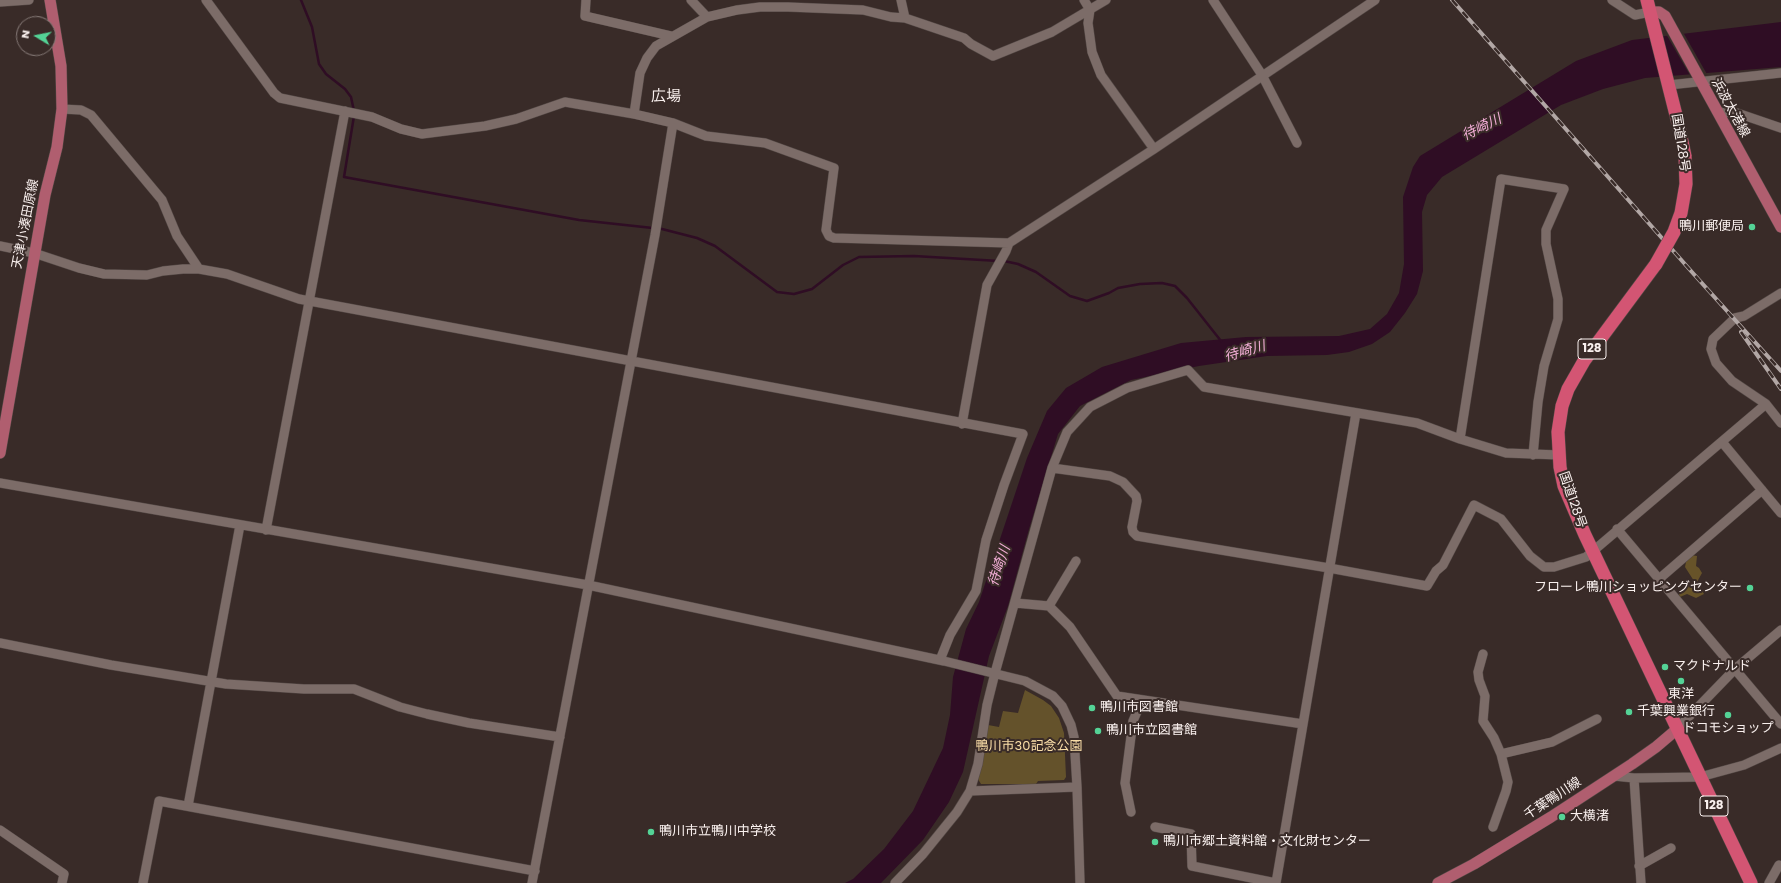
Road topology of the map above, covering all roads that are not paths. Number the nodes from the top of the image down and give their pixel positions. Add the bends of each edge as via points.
1 (29, 0) edge
2 (50, 0) edge
3 (206, 0) edge
4 (586, 0) edge
5 (691, 0) edge
6 (901, 0) edge
7 (1084, 0) edge
8 (1106, 0) edge
9 (1213, 0) edge
10 (1375, 0) edge
11 (1612, 0) edge
12 (0, 2) edge
13 (1648, 6) edge
14 (1090, 10) junction
15 (707, 18) junction
16 (904, 18) junction
17 (671, 36) junction
18 (1781, 73) edge
19 (1262, 76) junction
20 (1697, 77) junction
21 (1668, 82) junction
22 (62, 109) junction
23 (350, 112) junction
24 (1717, 112) junction
25 (634, 114) junction
26 (673, 122) junction
27 (1781, 128) edge
28 (1297, 143) dead end
29 (1154, 150) junction
30 (1781, 227) edge
31 (0, 246) edge
32 (1008, 247) junction
33 (34, 253) junction
34 (198, 269) junction
35 (1781, 293) edge
36 (309, 300) junction
37 (632, 360) junction
38 (1766, 404) junction
39 (1356, 412) junction
40 (1781, 423) edge
41 (962, 424) junction
42 (1460, 439) junction
43 (1722, 442) junction
44 (0, 453) edge
45 (1533, 455) junction
46 (1559, 456) junction
47 (1052, 468) junction
48 (0, 483) edge
49 (1762, 490) junction
50 (1781, 513) edge
51 (240, 525) junction
52 (1617, 529) junction
53 (266, 530) junction
54 (1593, 552) junction
55 (1076, 560) dead end
56 (1329, 568) junction
57 (1659, 579) junction
58 (588, 585) junction
59 (1015, 604) junction
60 (1049, 606) junction
61 (1781, 630) edge
62 (0, 643) edge
63 (1483, 654) dead end
64 (942, 660) junction
65 (1735, 669) junction
66 (994, 673) junction
67 (211, 682) junction
68 (1142, 700) junction
69 (1597, 719) dead end
70 (1303, 724) junction
71 (1781, 724) edge
72 (1676, 730) junction
73 (560, 737) junction
74 (1781, 748) edge
75 (1501, 754) junction
76 (1614, 776) junction
77 (1700, 777) junction
78 (1634, 778) junction
79 (1077, 787) junction
80 (970, 790) junction
81 (188, 806) junction
82 (1131, 812) dead end
83 (1155, 827) dead end
84 (1493, 827) dead end
85 (0, 830) edge
86 (1671, 848) dead end
87 (1779, 865) dead end
88 (1639, 866) junction
89 (535, 871) junction
90 (1446, 882) edge
91 (62, 883) edge
92 (143, 883) edge
93 (532, 883) edge
94 (895, 883) edge
95 (1080, 883) edge
96 (1276, 883) edge
97 (1641, 883) edge
98 (1751, 883) edge
99 (1769, 883) edge

1 - 12 street
2 - 22 main road, 天津小湊田原線 via 61,66
3 - 23 street via 280,98
4 - 17 street via 584,16
5 - 15 street
6 - 16 street
7 - 14 street
8 - 14 street
9 - 19 street
10 - 19 street
11 - 13 street via 1635,15
13 - 20 main road, 浜波太港線 via 1663,14
13 - 21 highway, 国道128号 / 128
14 - 16 street via 1052,32 993,56 964,38
14 - 29 street via 1088,24 1092,52 1101,75
15 - 16 street via 760,7 788,7 863,10
15 - 17 street
17 - 25 street via 656,46 640,73
18 - 20 street
19 - 28 street
19 - 29 street
20 - 21 street
20 - 24 main road, 浜波太港線
21 - 46 highway, 国道128号 / 128, bridge via 1685,156 1686,184 1681,213 1656,264 1575,375 1564,400 1560,419
22 - 33 main road, 天津小湊田原線 via 57,147
22 - 34 street via 81,110 91,115 162,200 178,236
23 - 25 street via 422,134 485,126 516,119 565,102
23 - 36 street
24 - 27 street via 1738,113
24 - 30 main road, 浜波太港線
25 - 26 street
26 - 32 street via 706,136 765,144 834,168 826,230 829,236 834,238
26 - 37 street
29 - 32 street
31 - 33 street
32 - 41 street via 987,285
33 - 34 street via 104,274 147,275 163,271
33 - 44 main road, 天津小湊田原線
34 - 36 street via 227,274 299,299
35 - 38 street via 1744,316 1735,318 1713,339 1711,349 1716,363 1732,381
36 - 37 street
36 - 53 street
37 - 41 street
37 - 58 street
38 - 40 street
38 - 43 street
39 - 42 street via 1417,423
39 - 47 street via 1204,387 1188,370 1127,388 1090,407 1067,432
39 - 56 street
41 - 64 street via 1023,434 986,540 976,591 950,635
42 - 45 street via 1506,453
42 - 45 street via 1501,179 1564,189 1546,230 1546,244 1558,299 1558,319 1543,373
43 - 49 street
43 - 52 street
45 - 46 street
46 - 54 highway, 国道128号 / 128 via 1564,486
47 - 56 street via 1110,476 1123,482 1136,496 1132,527 1137,536
47 - 59 street
48 - 51 street
49 - 50 street
49 - 57 street
51 - 53 street
51 - 67 street
52 - 54 street
52 - 57 street
53 - 58 street
54 - 56 street via 1586,557 1554,567 1544,567 1530,556 1501,519 1474,505 1443,566 1436,571 1427,586
54 - 72 highway, 国道128号 / 128
55 - 60 street
56 - 70 street
57 - 65 street
58 - 64 street
58 - 73 street
59 - 60 street
59 - 66 street
60 - 68 street via 1070,627 1114,692 1122,698
61 - 65 street
62 - 67 street
63 - 75 street via 1478,672 1485,696 1482,721
64 - 66 street
65 - 71 street
65 - 72 street
66 - 79 street via 1025,681 1053,696 1062,706 1074,737
66 - 80 street via 978,764
67 - 73 street via 304,689 354,689 400,707 427,714
67 - 81 street
68 - 70 street
68 - 82 street via 1133,720 1125,783
69 - 75 street via 1552,742
70 - 96 street
72 - 76 main road, 千葉鴨川線
72 - 77 highway, 国道128号 / 128
73 - 89 street
74 - 77 street via 1744,765
75 - 84 street via 1508,782
76 - 78 street
76 - 90 main road, 千葉鴨川線
77 - 78 street
77 - 98 highway, 国道128号 / 128
78 - 88 street
79 - 80 street
79 - 95 street
80 - 94 street via 957,812 923,854
81 - 89 street
81 - 92 street via 159,801
83 - 96 street via 1191,834 1192,866
85 - 91 street via 64,874
86 - 88 street
87 - 99 street
88 - 97 street
89 - 93 street

